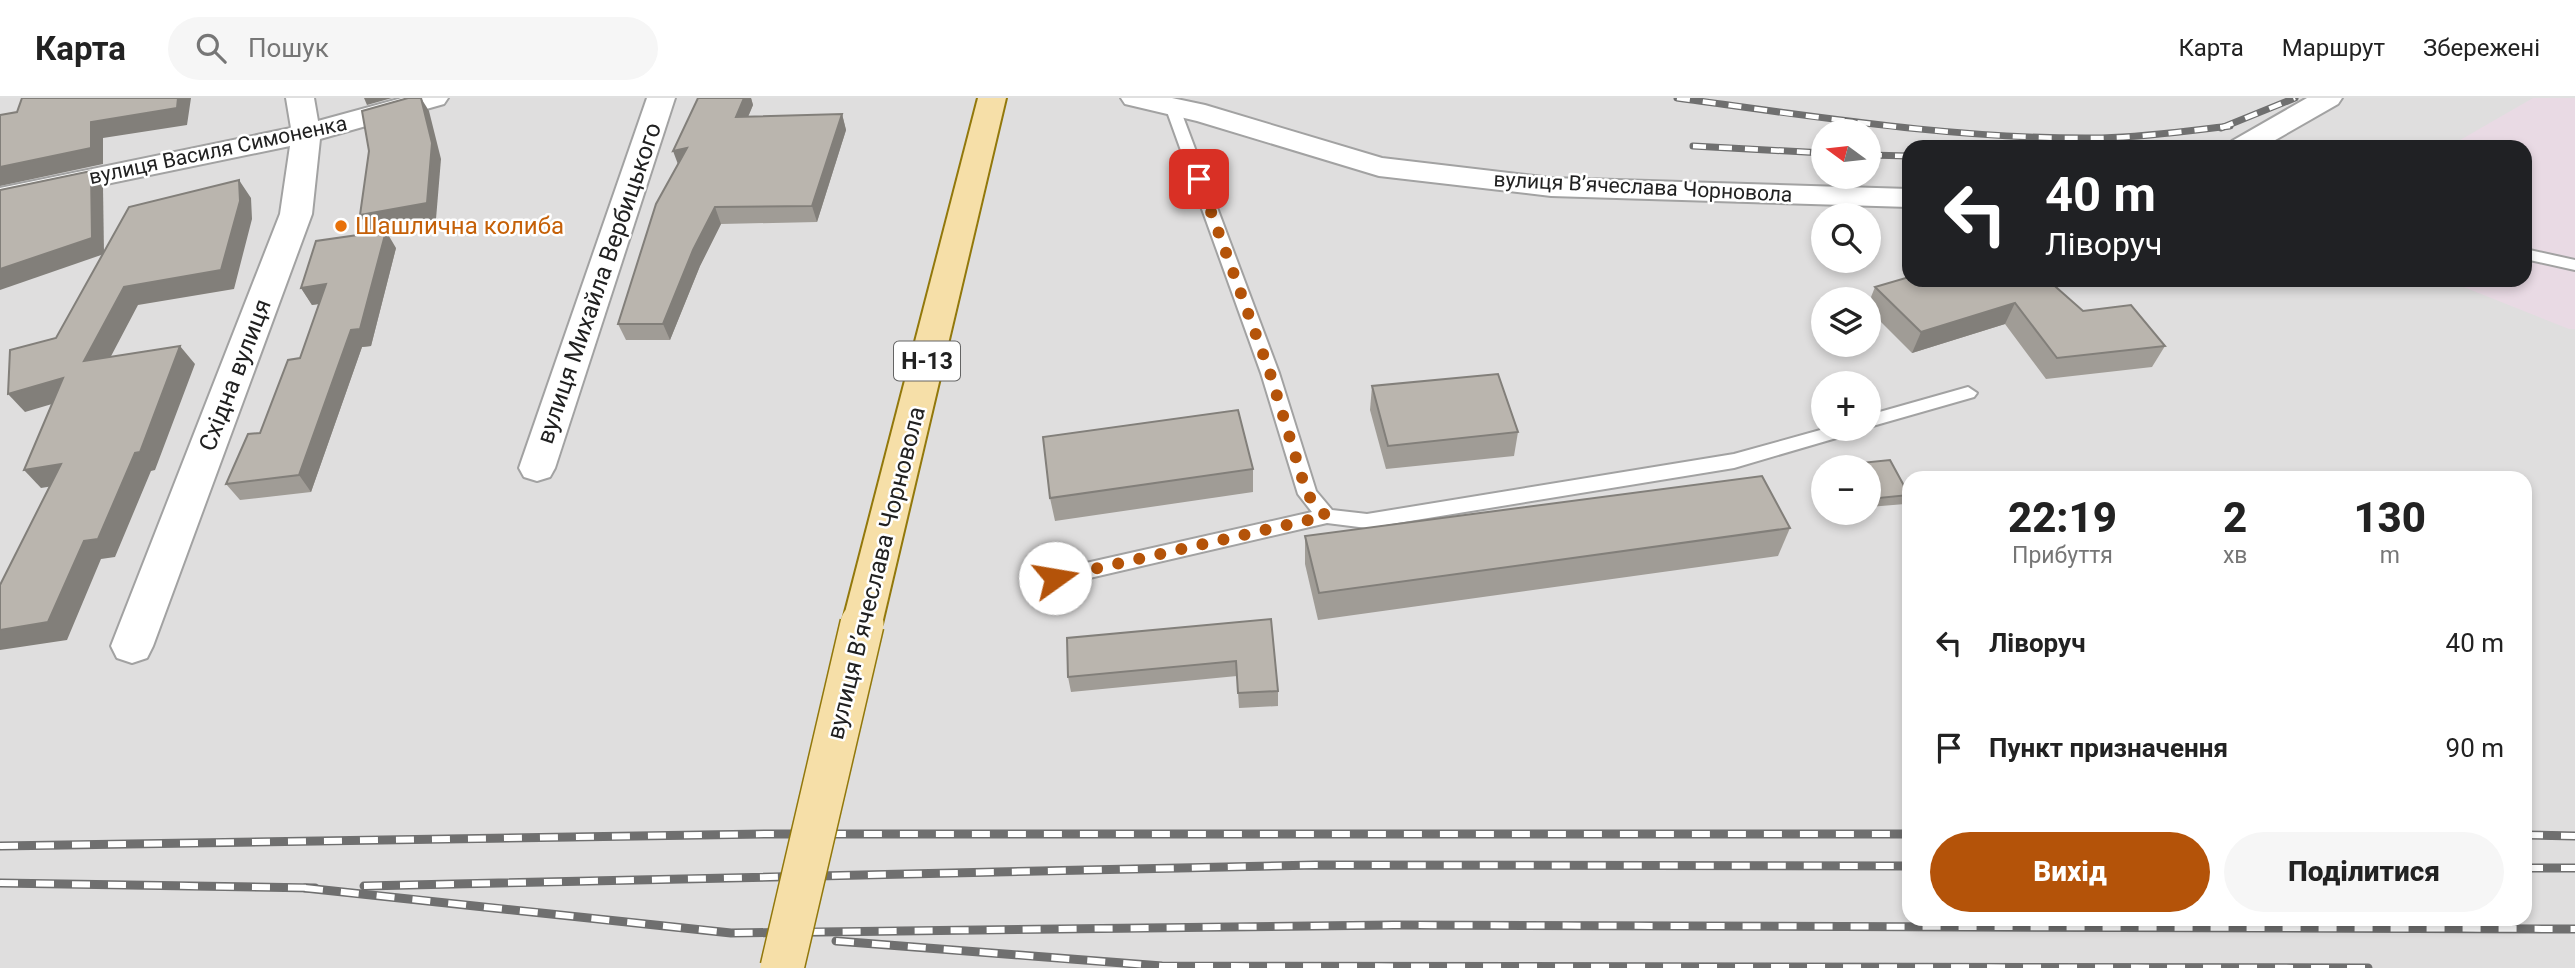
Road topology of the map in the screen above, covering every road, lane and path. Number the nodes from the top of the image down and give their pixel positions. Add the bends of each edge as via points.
1 (300, 98) edge
2 (434, 98) edge
3 (661, 98) edge
4 (992, 98) edge
5 (1135, 98) edge
6 (2328, 98) edge
7 (1172, 107) junction
8 (306, 134) junction
9 (2257, 140) edge
10 (0, 197) edge
11 (1902, 198) edge
12 (2532, 256) edge
13 (2575, 265) edge
14 (1968, 393) dead end
15 (1881, 418) edge
16 (1811, 439) edge
17 (537, 468) dead end
18 (1326, 516) junction
19 (1055, 578) dead end
20 (132, 646) dead end
21 (782, 968) edge

1 - 8 street, Східна вулиця
2 - 8 street, вулиця Василя Симоненка
3 - 17 street, вулиця Михайла Вербицького
4 - 21 main road, вулиця Вʼячеслава Чорновола / Н-13, bridge
5 - 7 street, вулиця Вʼячеслава Чорновола
6 - 9 street
7 - 11 street, вулиця Вʼячеслава Чорновола via 1379,167 1551,187
7 - 18 lane via 1270,373 1307,494
8 - 10 street, вулиця Василя Симоненка
8 - 20 street, Східна вулиця via 296,214
12 - 13 lane
14 - 15 lane
16 - 18 lane via 1734,461 1367,521
18 - 19 lane

